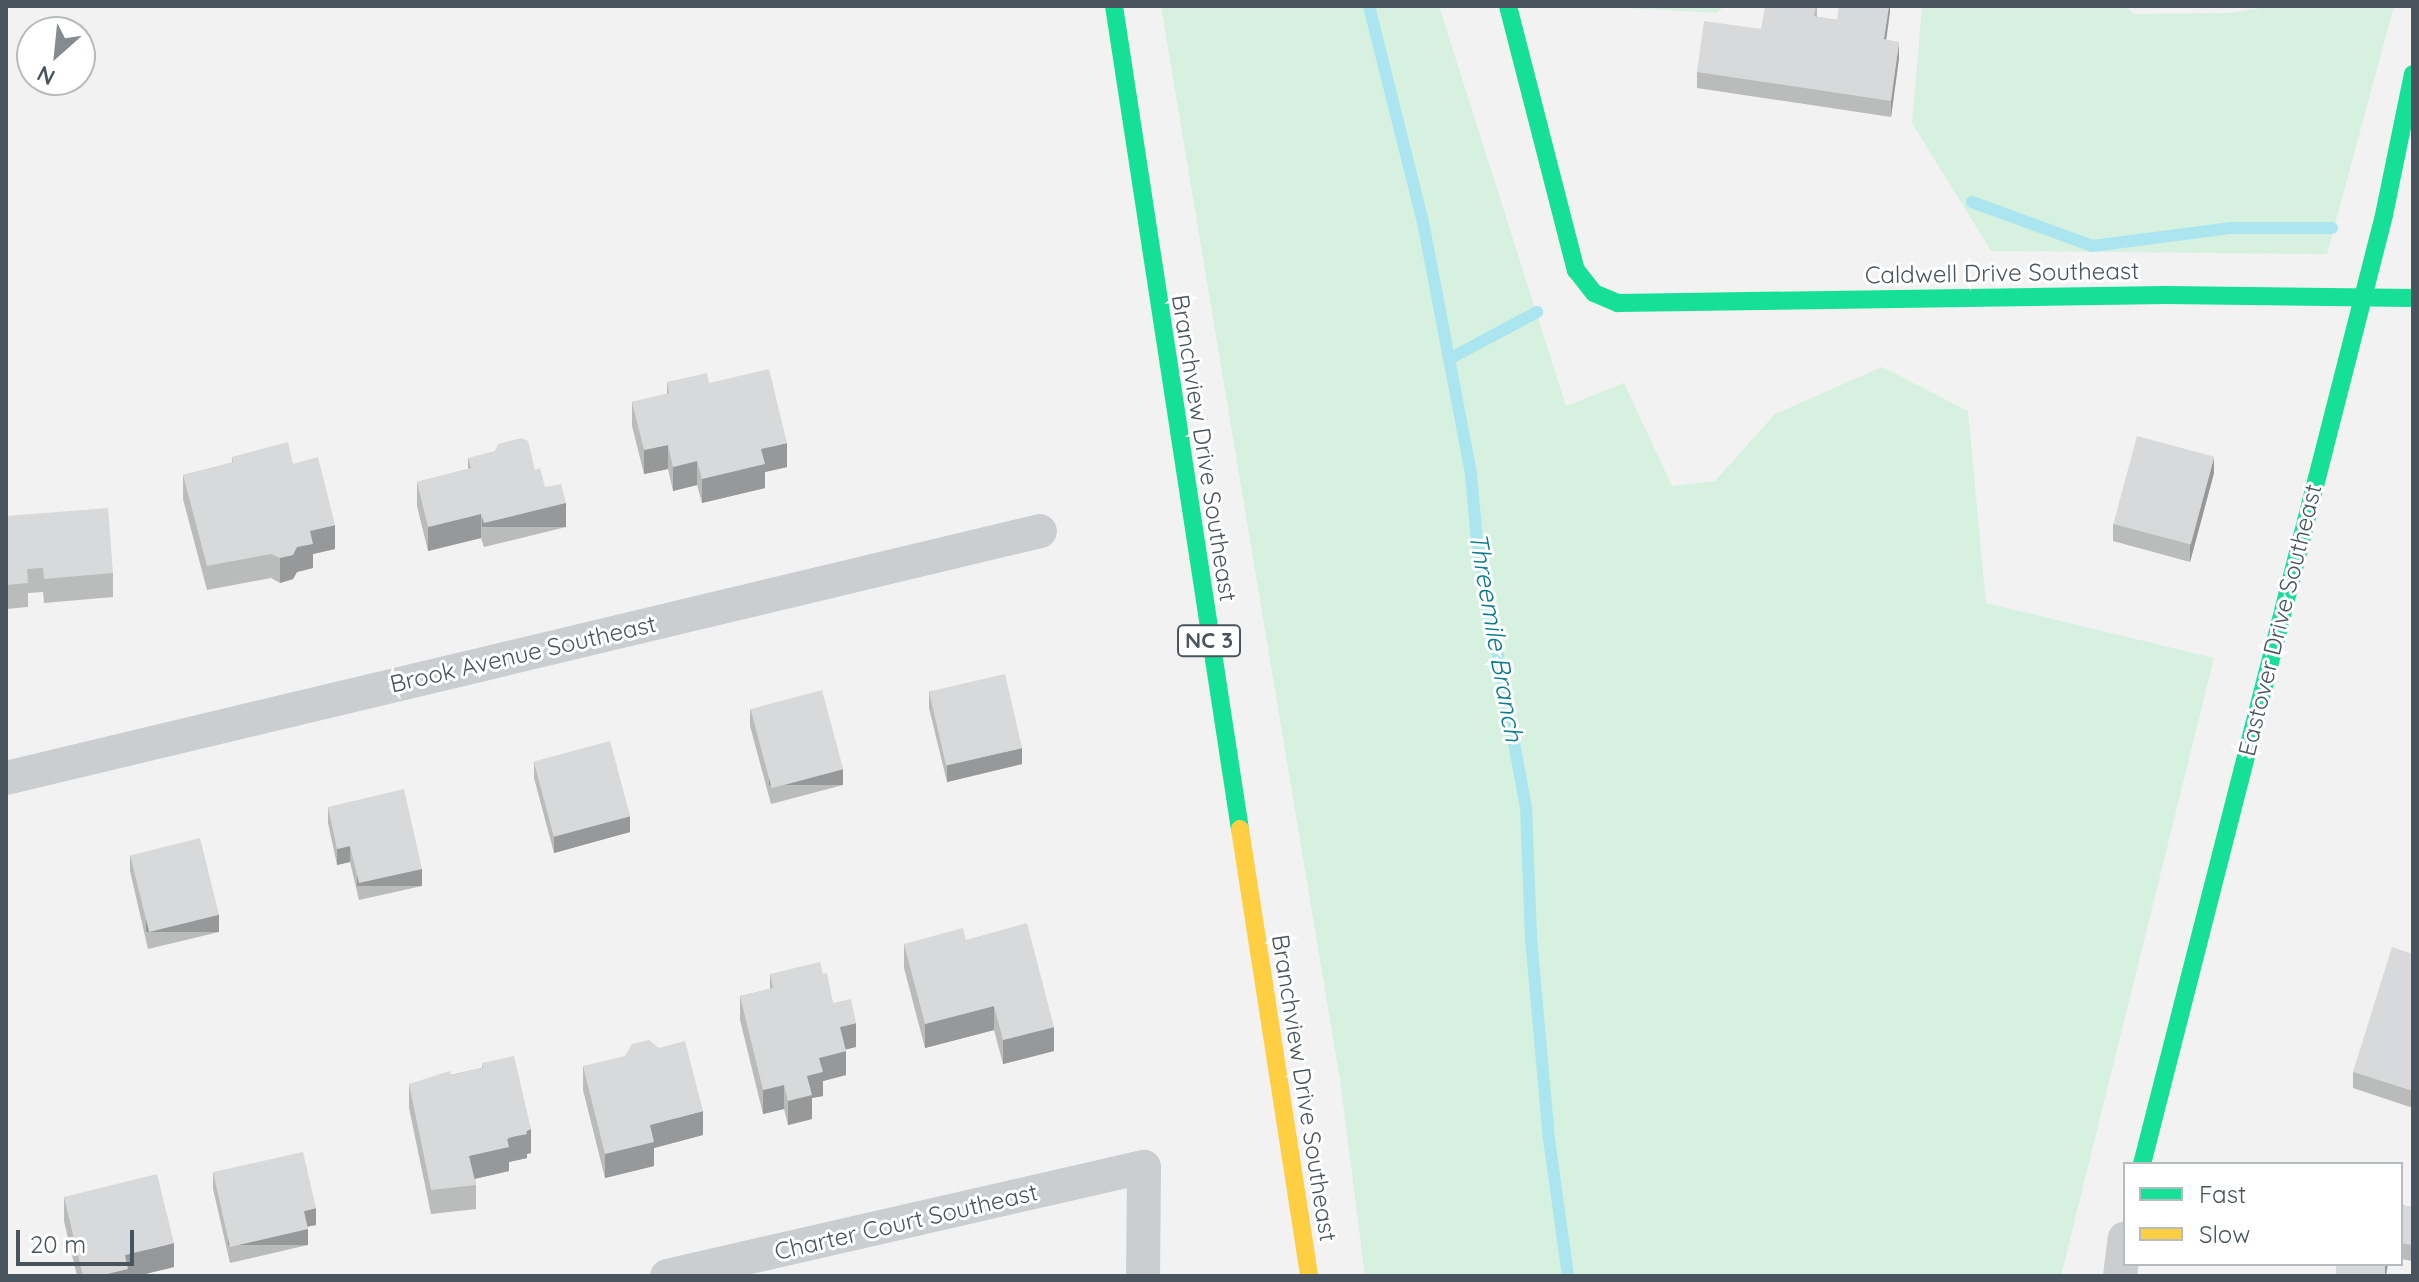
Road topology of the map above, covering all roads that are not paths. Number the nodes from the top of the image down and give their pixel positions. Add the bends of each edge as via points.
1 (1114, 6) edge
2 (1508, 6) edge
3 (2413, 74) edge
4 (2363, 297) junction
5 (2413, 298) edge
6 (1040, 531) dead end
7 (6, 778) edge
8 (2143, 1162) edge
9 (2123, 1253) edge
10 (667, 1276) edge
11 (1143, 1276) edge
12 (1309, 1276) edge
13 (2120, 1276) edge

1 - 12 street, Branchview Drive Southeast / NC 3
2 - 4 street, Caldwell Drive Southeast via 1576,270 1594,293 1618,303
3 - 4 street, Eastover Drive Southeast
4 - 5 street, Caldwell Drive Southeast
4 - 8 street, Eastover Drive Southeast
6 - 7 street, Brook Avenue Southeast
9 - 13 street
10 - 11 street, Charter Court Southeast via 1144,1167

